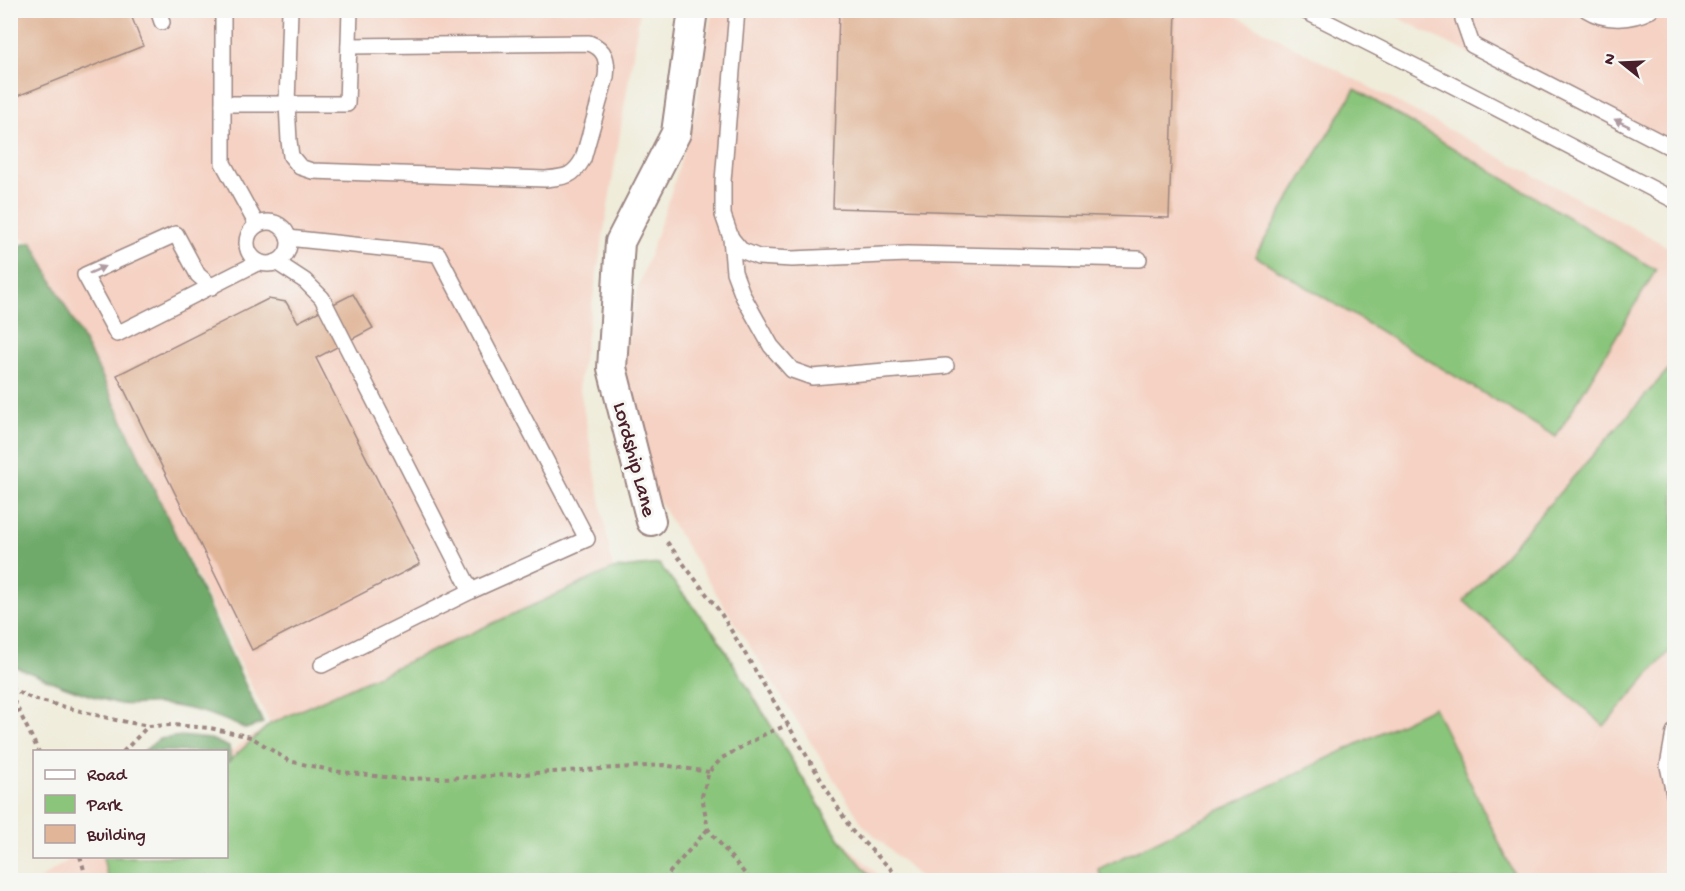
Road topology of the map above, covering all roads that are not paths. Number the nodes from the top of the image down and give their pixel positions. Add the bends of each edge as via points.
1 (224, 10) edge
2 (290, 10) edge
3 (350, 10) edge
4 (693, 10) edge
5 (737, 10) edge
6 (1303, 10) edge
7 (1467, 10) edge
8 (1587, 10) edge
9 (1651, 10) edge
10 (349, 46) junction
11 (223, 104) junction
12 (287, 104) junction
13 (1674, 149) edge
14 (1674, 200) edge
15 (257, 225) junction
16 (288, 238) junction
17 (731, 238) junction
18 (1139, 259) dead end
19 (259, 262) junction
20 (276, 262) junction
21 (212, 287) junction
22 (946, 366) dead end
23 (651, 521) road end
24 (471, 591) junction
25 (322, 665) dead end
26 (1674, 732) edge
27 (1674, 794) edge

1 - 11 lane
2 - 12 lane
3 - 10 lane
4 - 23 street, Lordship Lane via 676,133 620,242 612,368
5 - 17 lane via 723,181 723,215
6 - 14 lane
13 -> 7 lane via 1472,45 1463,19
8 - 9 lane via 1607,18 1627,18
10 - 12 lane via 347,104
10 - 12 lane via 598,46 608,64 583,159 576,171 545,179 312,171 291,156
11 - 12 lane
11 - 15 lane via 223,163
15 - 16 lane via 275,224
15 - 19 lane via 247,240 248,250
16 - 20 lane via 286,254
16 - 24 lane via 438,254 587,539
17 - 18 lane via 741,250 758,257 792,259 907,254
17 - 22 lane via 734,272 742,296 771,346 792,370 812,377
19 - 20 lane
19 - 21 lane
20 - 24 lane via 322,298
21 -> 21 lane via 117,334 85,275 176,234 198,274
24 - 25 lane
26 - 27 lane via 1668,766

